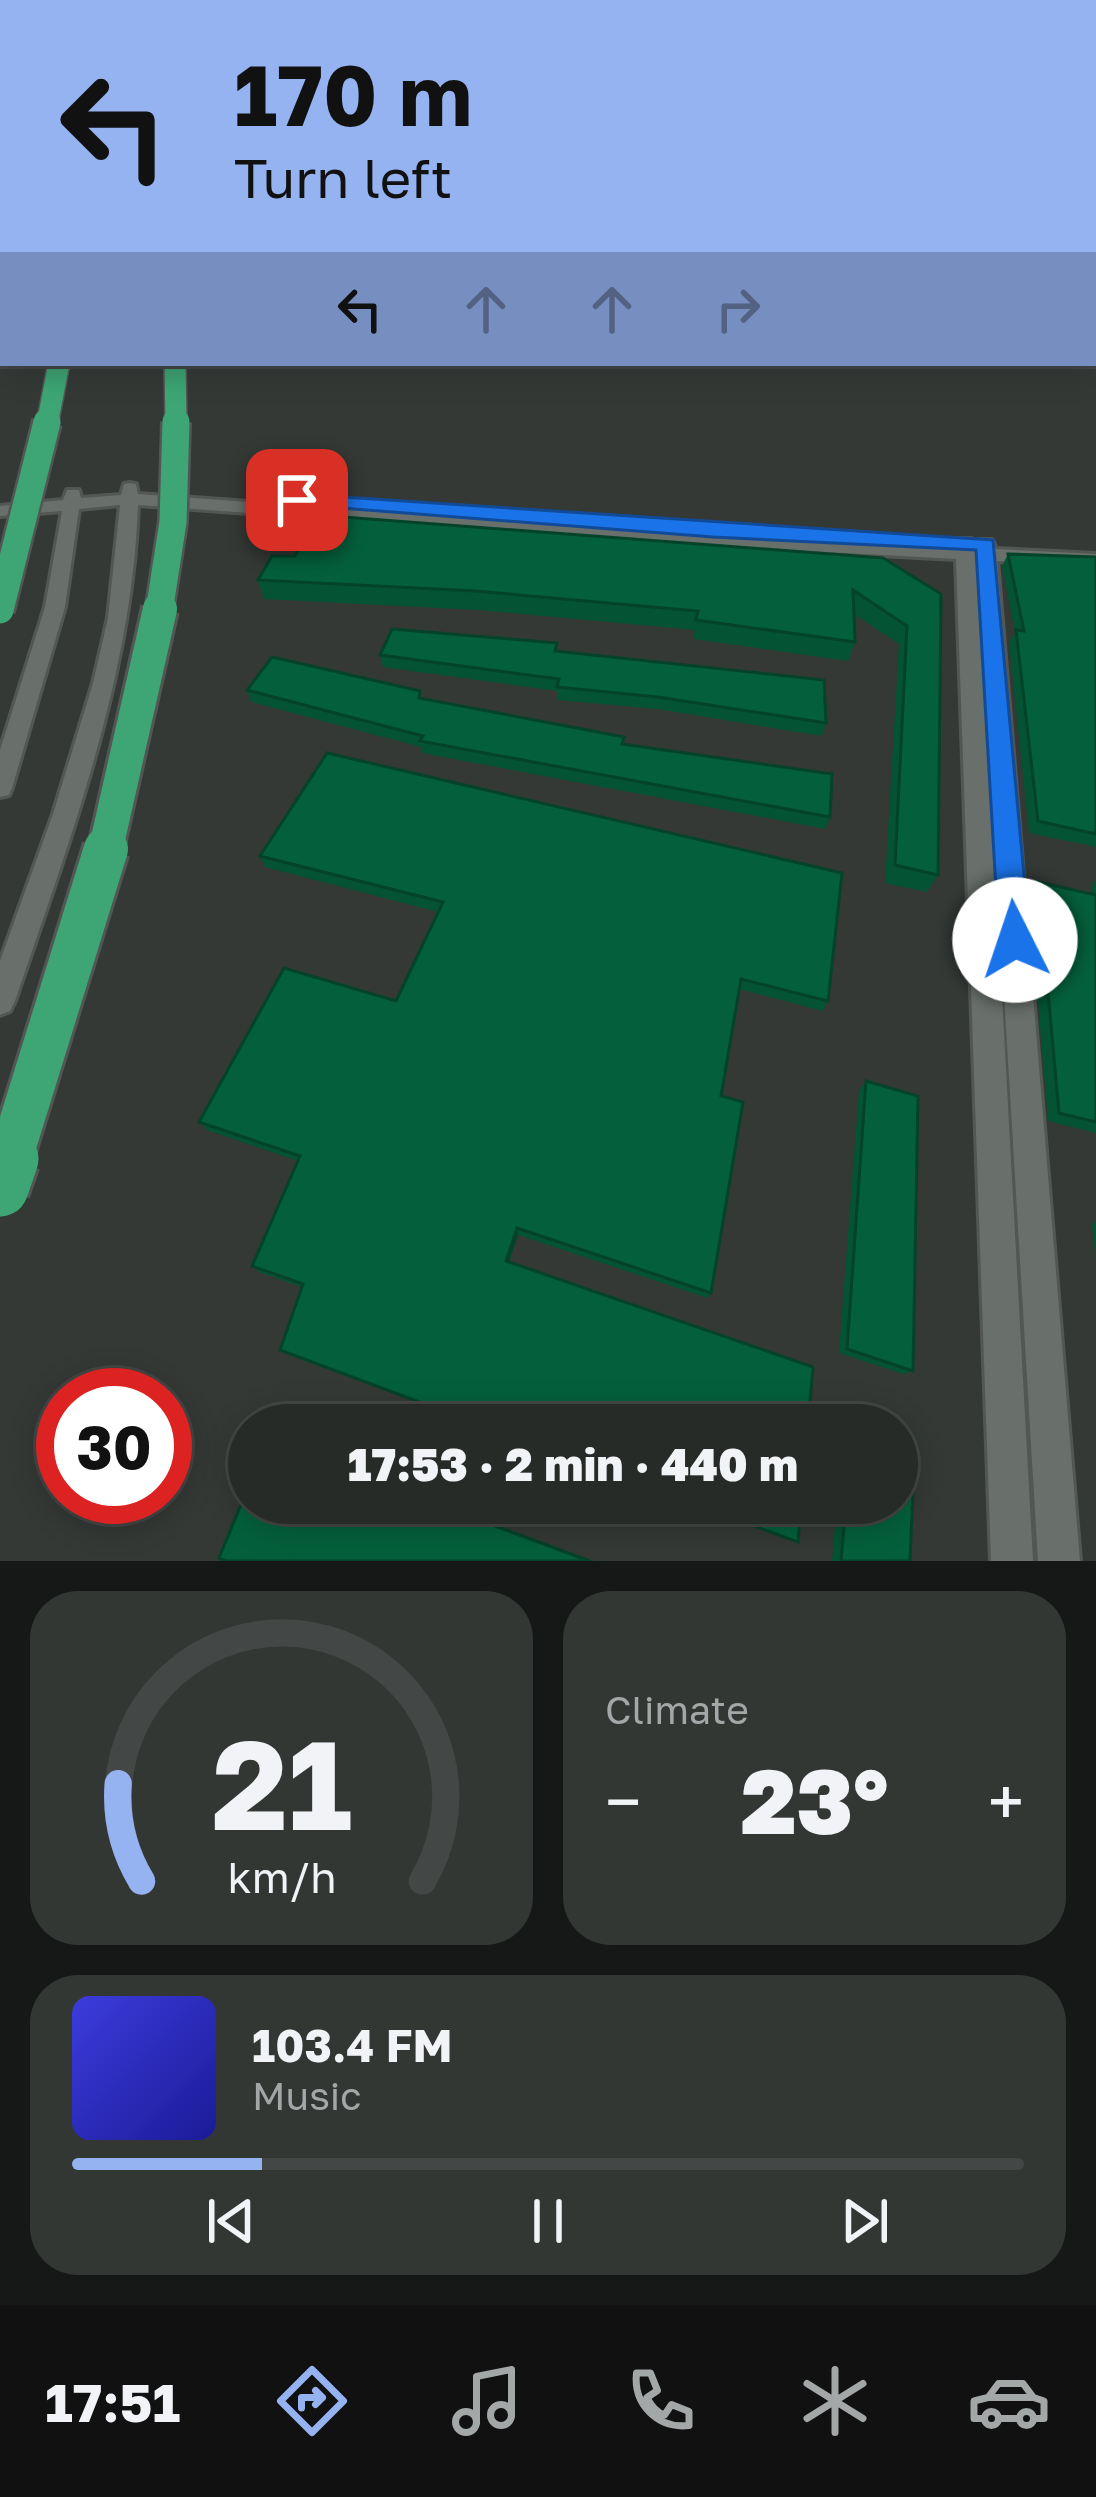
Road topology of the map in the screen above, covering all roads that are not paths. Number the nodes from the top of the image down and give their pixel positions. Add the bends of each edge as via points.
1 (58, 366) edge
2 (175, 366) edge
3 (130, 493) junction
4 (0, 499) edge
5 (72, 500) junction
6 (0, 512) edge
7 (976, 549) junction
8 (1096, 550) edge
9 (1096, 560) edge
10 (0, 610) edge
11 (0, 788) edge
12 (0, 1001) edge
13 (0, 1188) edge
14 (1012, 1561) edge
15 (1060, 1561) edge

1 - 10 highway, bridge
2 - 13 highway, bridge via 170,544 142,694 69,987
3 - 5 street
3 - 7 street
3 - 12 street via 100,697
4 - 5 street
5 - 6 street
5 - 11 street via 55,607
7 - 8 street
7 - 9 street
7 - 14 street
7 - 15 street

